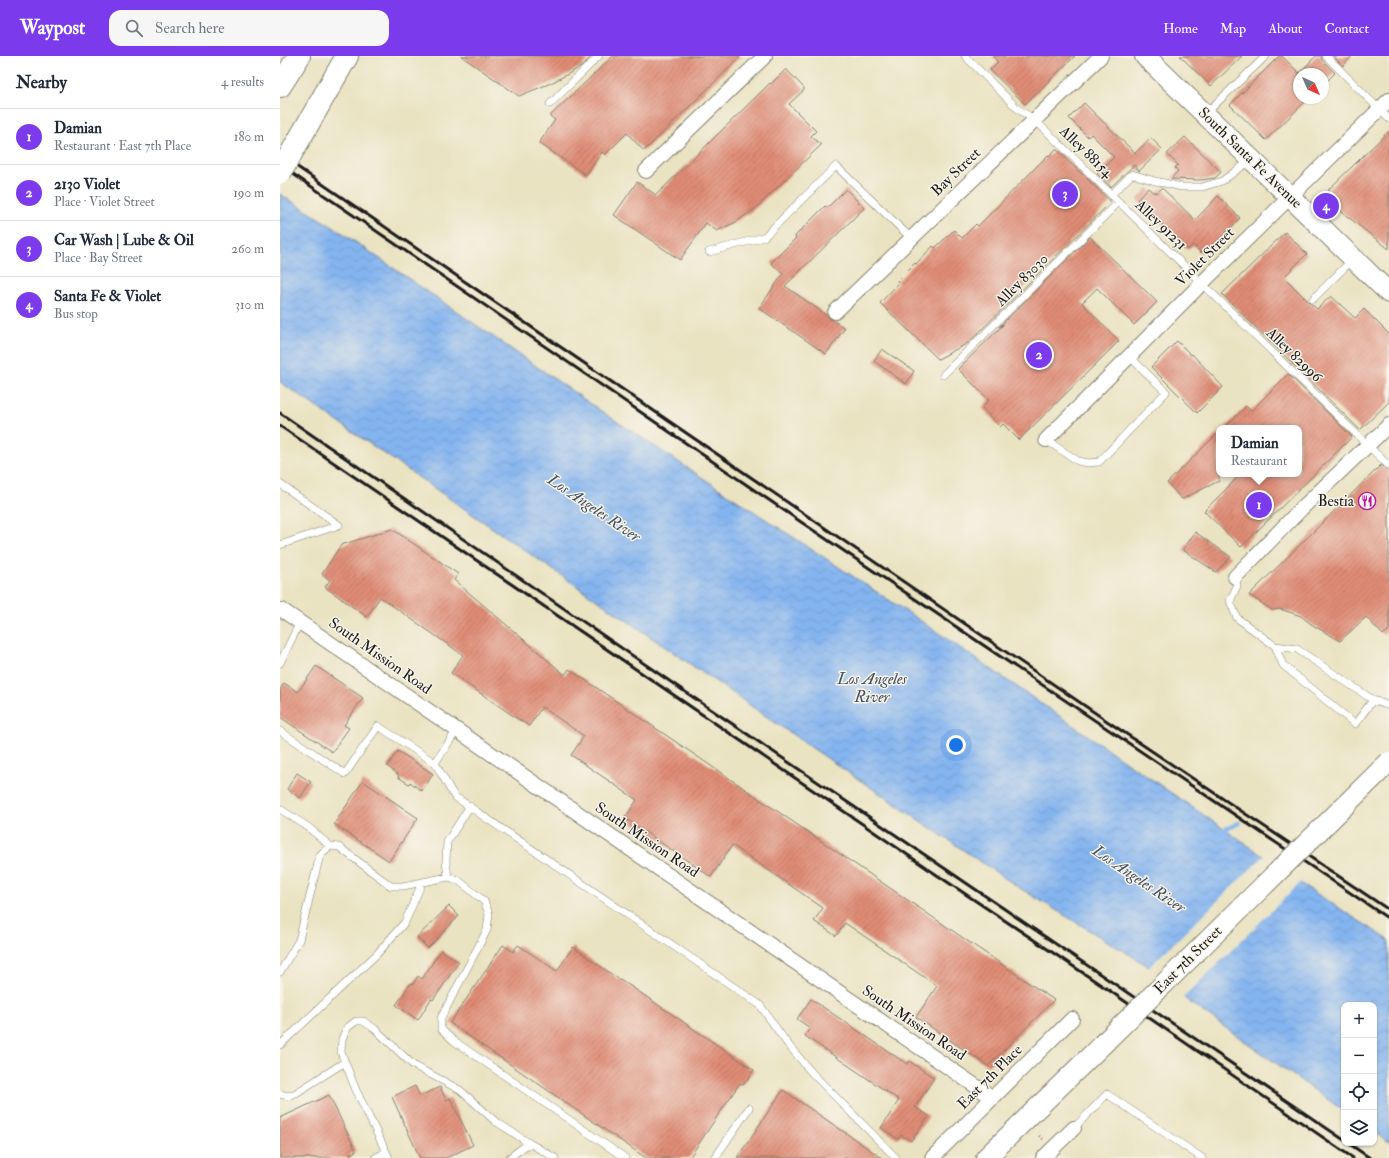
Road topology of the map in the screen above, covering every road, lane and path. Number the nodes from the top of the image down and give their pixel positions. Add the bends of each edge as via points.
1 (299, 56) edge
2 (347, 56) edge
3 (599, 56) edge
4 (765, 56) edge
5 (965, 56) edge
6 (1101, 56) edge
7 (1145, 56) edge
8 (1266, 56) edge
9 (1326, 56) edge
10 (280, 86) edge
11 (328, 89) junction
12 (1389, 100) edge
13 (550, 104) dead end
14 (1379, 109) junction
15 (1205, 115) junction
16 (1389, 119) edge
17 (1035, 120) junction
18 (1251, 160) junction
19 (280, 165) edge
20 (646, 171) dead end
21 (280, 172) edge
22 (1111, 195) junction
23 (1290, 197) junction
24 (1119, 202) junction
25 (911, 238) junction
26 (709, 252) dead end
27 (1354, 259) junction
28 (1202, 283) junction
29 (1389, 293) edge
30 (1313, 299) dead end
31 (835, 312) dead end
32 (1129, 356) junction
33 (943, 376) dead end
34 (1389, 425) edge
35 (1046, 440) joint
36 (1368, 445) junction
37 (1389, 466) edge
38 (280, 484) edge
39 (280, 545) edge
40 (1235, 577) joint
41 (281, 608) edge
42 (300, 622) junction
43 (1274, 646) junction
44 (280, 663) edge
45 (1373, 700) junction
46 (1389, 706) edge
47 (457, 730) junction
48 (280, 731) edge
49 (1389, 762) edge
50 (435, 763) junction
51 (470, 806) junction
52 (280, 809) edge
53 (330, 846) junction
54 (448, 877) junction
55 (422, 883) junction
56 (280, 972) edge
57 (1072, 1019) dead end
58 (280, 1045) edge
59 (345, 1062) junction
60 (280, 1094) edge
61 (993, 1098) junction
62 (749, 1108) dead end
63 (1074, 1128) joint
64 (1039, 1136) dead end
65 (1043, 1140) dead end
66 (529, 1143) junction
67 (387, 1155) edge
68 (374, 1158) edge
69 (509, 1158) edge
70 (556, 1158) edge
71 (625, 1158) edge
72 (715, 1158) edge
73 (896, 1158) edge
74 (932, 1158) edge
75 (986, 1158) edge
76 (1043, 1158) edge
77 (1202, 1158) edge

1 - 10 highway
2 - 11 highway
3 - 13 lane
4 - 20 street
5 - 17 lane, Alley 88154 via 1018,109
6 - 17 street, Bay Street
7 - 15 main road, South Santa Fe Avenue
8 - 15 lane
9 - 14 lane
11 - 19 highway, bridge
11 - 21 highway, bridge
12 - 14 street, Violet Street
14 - 16 lane
14 - 23 street, Violet Street
15 - 18 main road, South Santa Fe Avenue
17 - 22 lane, Alley 88154
17 - 25 street, Bay Street
18 - 22 lane via 1222,181 1202,187 1182,187 1132,174
18 - 23 main road, South Santa Fe Avenue
22 - 24 lane, Alley 88154
23 - 27 main road, South Santa Fe Avenue
23 - 28 street, Violet Street
24 - 28 lane, Alley 91231
24 - 33 lane, Alley 83030
25 - 26 lane via 836,166 764,237
25 - 31 street, Bay Street
27 - 29 main road, South Santa Fe Avenue
27 - 30 lane
28 - 32 street, Violet Street
28 - 36 lane, Alley 82996
32 - 35 street, Violet Street
32 - 35 lane via 1166,392 1099,462 1078,461
34 - 36 street
36 - 37 lane, Alley 82996
36 - 40 street
38 - 39 lane via 339,525
40 - 43 lane via 1237,586 1230,601 1237,618
41 - 42 street, South Mission Road
42 - 44 lane
42 - 47 street, South Mission Road
43 - 45 lane via 1297,649
43 - 45 lane via 1283,665 1355,724
45 - 46 lane
47 - 50 lane
47 - 61 street, South Mission Road
48 - 50 lane via 345,774 378,726
49 - 75 main road, East 7th Street, bridge
50 - 51 lane via 454,796
51 - 54 lane via 447,842
51 - 73 lane via 760,1005 812,1073
52 - 53 lane via 308,827
53 - 55 lane via 339,847 391,886
53 - 56 lane via 320,855 299,940
54 - 55 lane
54 - 71 lane via 458,880 475,892 484,901 489,914 487,930 441,1018 441,1029 454,1041
55 - 58 lane via 405,922 377,954
57 - 61 street, East 7th Place
59 - 60 lane via 296,1093 288,1096
59 - 66 lane via 341,1052 342,1039 347,1028 356,1021 363,1021 413,1065 460,1090 495,1121
59 - 67 lane
61 - 74 street, East 7th Place
62 - 72 lane
63 - 76 street
63 - 77 lane via 1107,1094
64 - 65 path
66 - 69 lane
66 - 70 lane
67 - 68 lane

